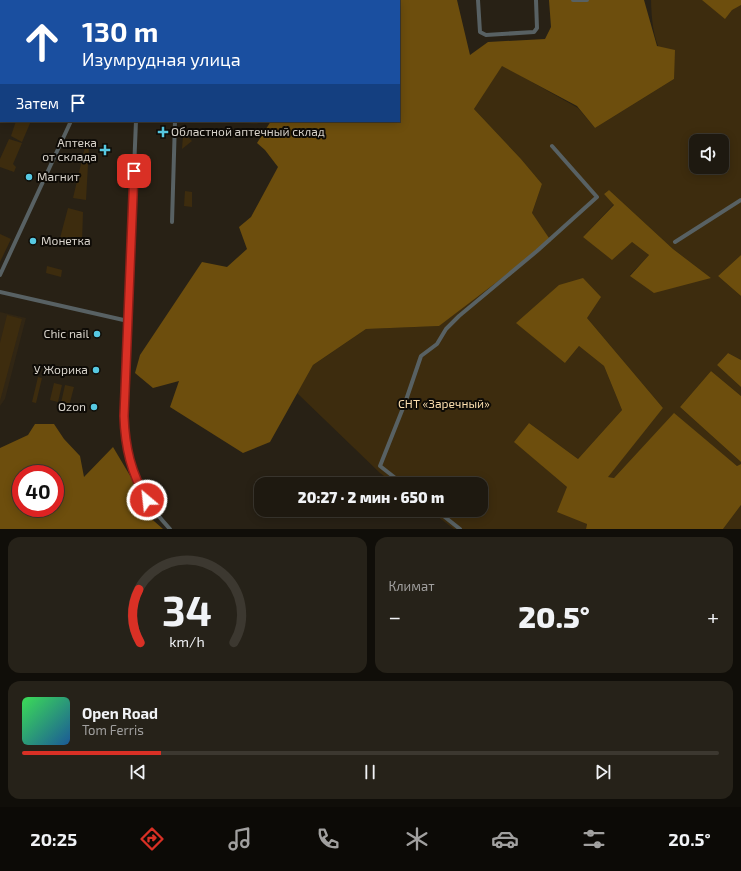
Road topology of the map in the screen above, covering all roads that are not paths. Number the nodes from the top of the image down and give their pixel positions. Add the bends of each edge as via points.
1 (478, 0) edge
2 (536, 0) edge
3 (573, 0) edge
4 (587, 0) edge
5 (71, 122) edge
6 (136, 122) edge
7 (175, 122) edge
8 (552, 146) dead end
9 (741, 200) edge
10 (172, 222) dead end
11 (675, 242) dead end
12 (0, 275) edge
13 (0, 292) edge
14 (128, 321) junction
15 (394, 477) edge
16 (445, 517) edge
17 (170, 529) edge
18 (460, 529) edge

1 - 2 street via 480,32 486,35 534,32 537,28
3 - 4 street
5 - 12 street
6 - 14 street
7 - 10 street
8 - 15 street via 597,197 459,316 437,344 422,356 380,466
9 - 11 street
13 - 14 street
14 - 17 street via 124,412 125,436 131,466 140,489 154,512
16 - 18 street

